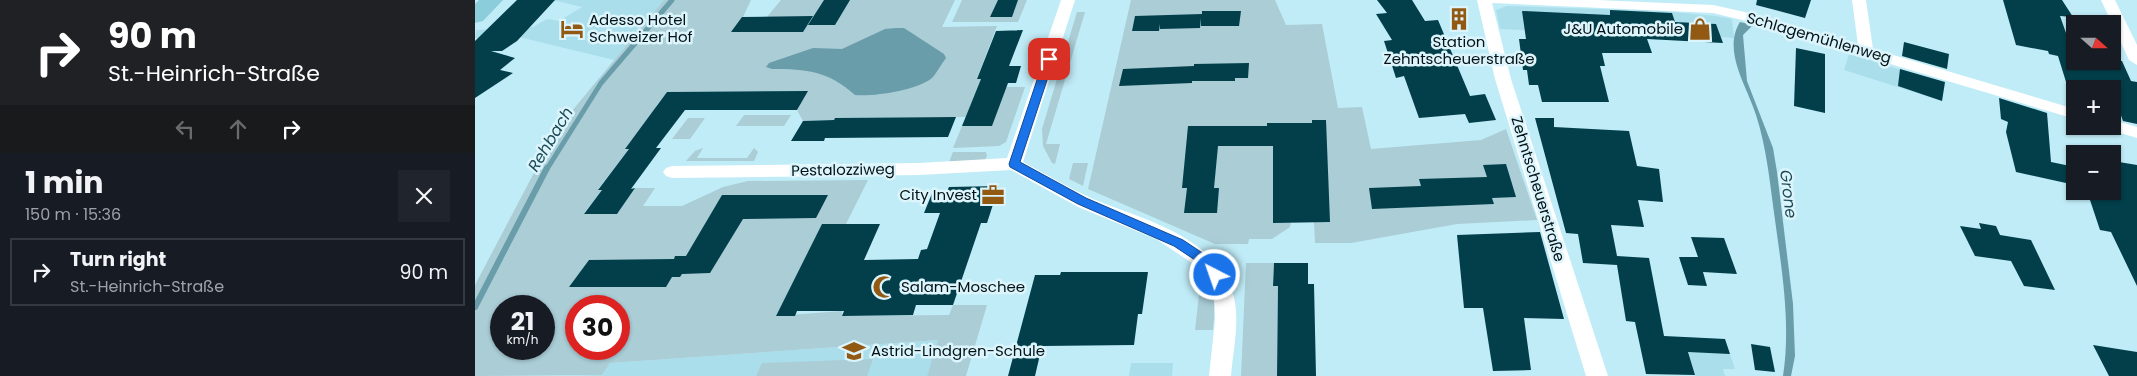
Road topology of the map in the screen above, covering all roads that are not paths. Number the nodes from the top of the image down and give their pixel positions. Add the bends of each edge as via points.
1 (492, 0) edge
2 (1068, 0) edge
3 (1483, 0) edge
4 (1496, 0) edge
5 (1859, 0) edge
6 (2108, 0) edge
7 (475, 16) edge
8 (1865, 52) junction
9 (2137, 60) edge
10 (2066, 111) edge
11 (2121, 128) edge
12 (2137, 133) edge
13 (1014, 164) junction
14 (672, 172) dead end
15 (1220, 376) edge
16 (1597, 376) edge

1 - 7 main road
2 - 13 street
3 - 16 street, Zehntscheuerstraße via 1503,79
4 - 8 street, Schlagemühlenweg via 1713,9
5 - 8 street
6 - 9 street
8 - 10 street, Schlagemühlenweg
11 - 12 street
13 - 14 street, Pestalozziweg via 919,169
13 - 15 street via 1082,201 1179,243 1200,257 1223,290 1225,313

